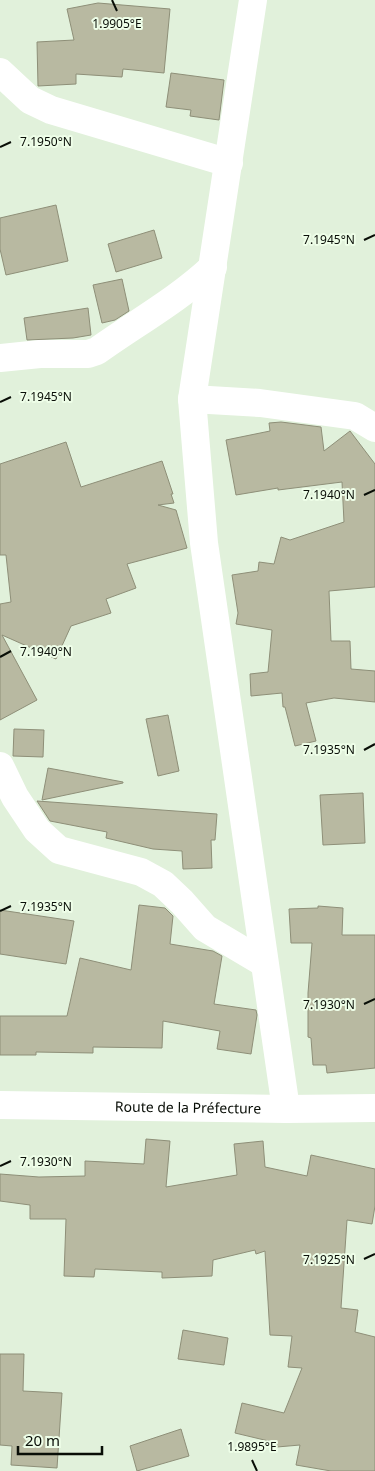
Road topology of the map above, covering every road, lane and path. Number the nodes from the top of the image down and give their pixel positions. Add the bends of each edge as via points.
1 (253, 0) edge
2 (0, 72) edge
3 (229, 163) junction
4 (213, 267) junction
5 (0, 358) edge
6 (192, 399) junction
7 (375, 428) edge
8 (0, 766) edge
9 (264, 963) junction
10 (0, 1105) edge
11 (375, 1108) edge
12 (286, 1109) junction

1 - 3 street
2 - 3 street via 30,100 51,110
3 - 4 street
4 - 5 street via 176,298 97,351
4 - 6 street
6 - 7 street via 260,403 355,416
6 - 9 street via 204,543
8 - 9 street via 14,797 37,830 60,850 141,872 163,884 205,928
9 - 12 street
10 - 12 street, Route de la Préfecture
11 - 12 street, Route de la Préfecture

